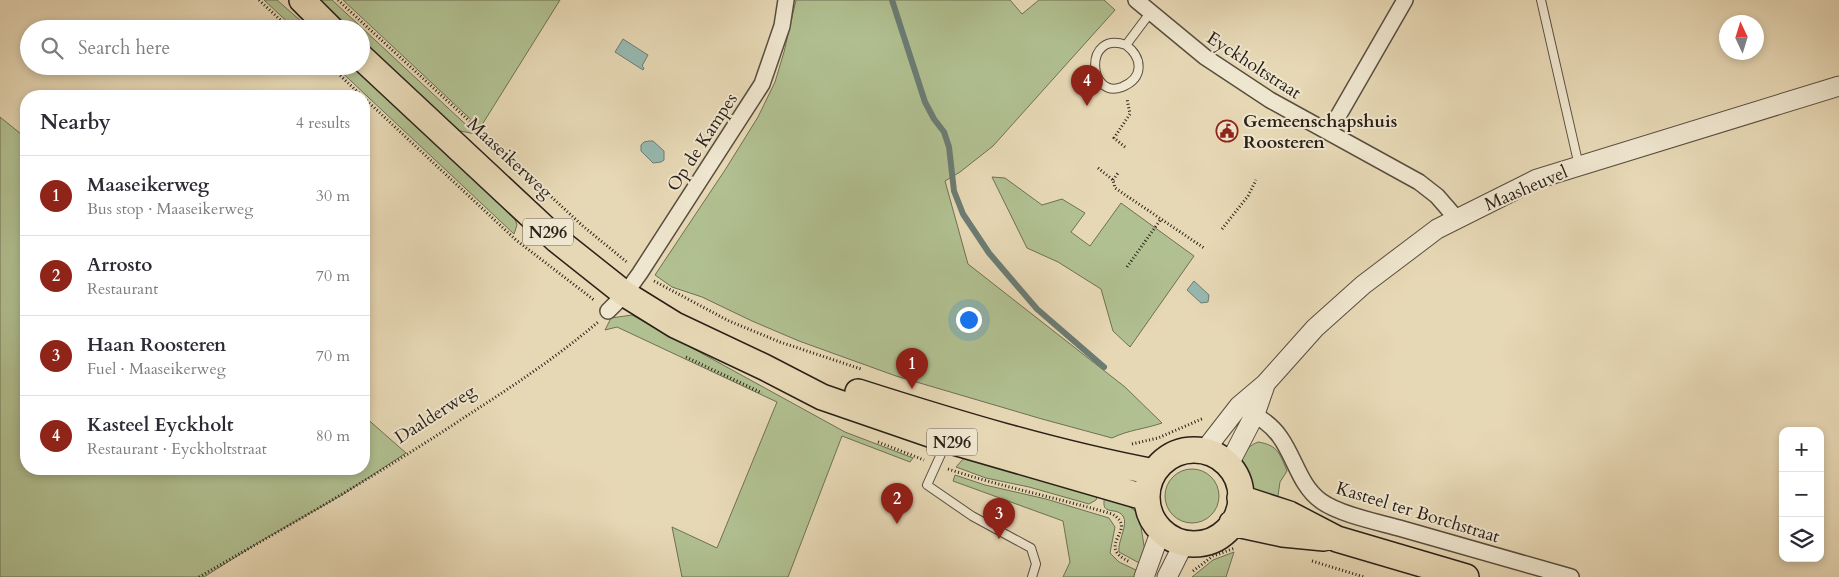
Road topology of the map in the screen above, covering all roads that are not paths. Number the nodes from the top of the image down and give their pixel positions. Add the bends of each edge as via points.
1 (786, 0) edge
2 (1136, 0) edge
3 (1404, 0) edge
4 (1541, 0) edge
5 (302, 3) edge
6 (1150, 13) junction
7 (321, 20) edge
8 (1126, 45) junction
9 (370, 65) edge
10 (1839, 86) edge
11 (1329, 132) junction
12 (1580, 166) junction
13 (1457, 219) junction
14 (617, 302) junction
15 (1247, 410) junction
16 (950, 431) junction
17 (1204, 451) junction
18 (1228, 466) junction
19 (1154, 472) junction
20 (1147, 498) junction
21 (1240, 498) junction
22 (1232, 523) junction
23 (1161, 530) junction
24 (1337, 539) junction
25 (1184, 543) junction
26 (1139, 571) edge
27 (1032, 577) edge
28 (1167, 577) edge
29 (1466, 577) edge
30 (1571, 577) edge

1 - 14 street, Op de Kampes via 782,26 762,84 640,273
2 - 6 street, Eyckholtstraat
3 - 11 street
4 - 12 lane
5 - 7 main road
6 - 8 lane
6 - 11 street, Eyckholtstraat via 1205,57 1270,100
8 - 8 lane via 1115,43 1098,52 1093,64 1097,77 1106,86 1119,88 1130,84 1138,73 1138,60
9 - 14 main road, Maaseikerweg / N296 via 557,240
10 - 12 street, Maasheuvel
11 - 13 street, Eyckholtstraat via 1419,182 1437,196
12 - 13 street, Maasheuvel via 1537,179
13 - 15 street, Maasheuvel via 1437,229 1352,295 1306,338 1265,384
14 - 16 main road, Maaseikerweg / N296 via 764,367 830,383
15 - 17 street, Maasheuvel
15 - 18 street, Maasheuvel
15 - 30 street, Kasteel ter Borchstraat via 1269,424 1280,436 1308,488 1326,505
16 - 19 main road, Maaseikerweg / N296
16 - 20 main road, Maaseikerweg / N296
16 - 27 lane via 927,485 972,516 1031,548 1036,564
17 - 18 main road
17 - 19 main road via 1189,450 1176,454 1163,461
18 - 21 main road via 1237,479
19 - 20 main road
20 - 23 main road via 1151,516
21 - 22 main road
21 - 24 main road via 1289,514
22 - 24 main road via 1283,534
22 - 25 main road via 1215,539
23 - 25 main road
23 - 26 street
24 - 29 main road
25 - 28 street

